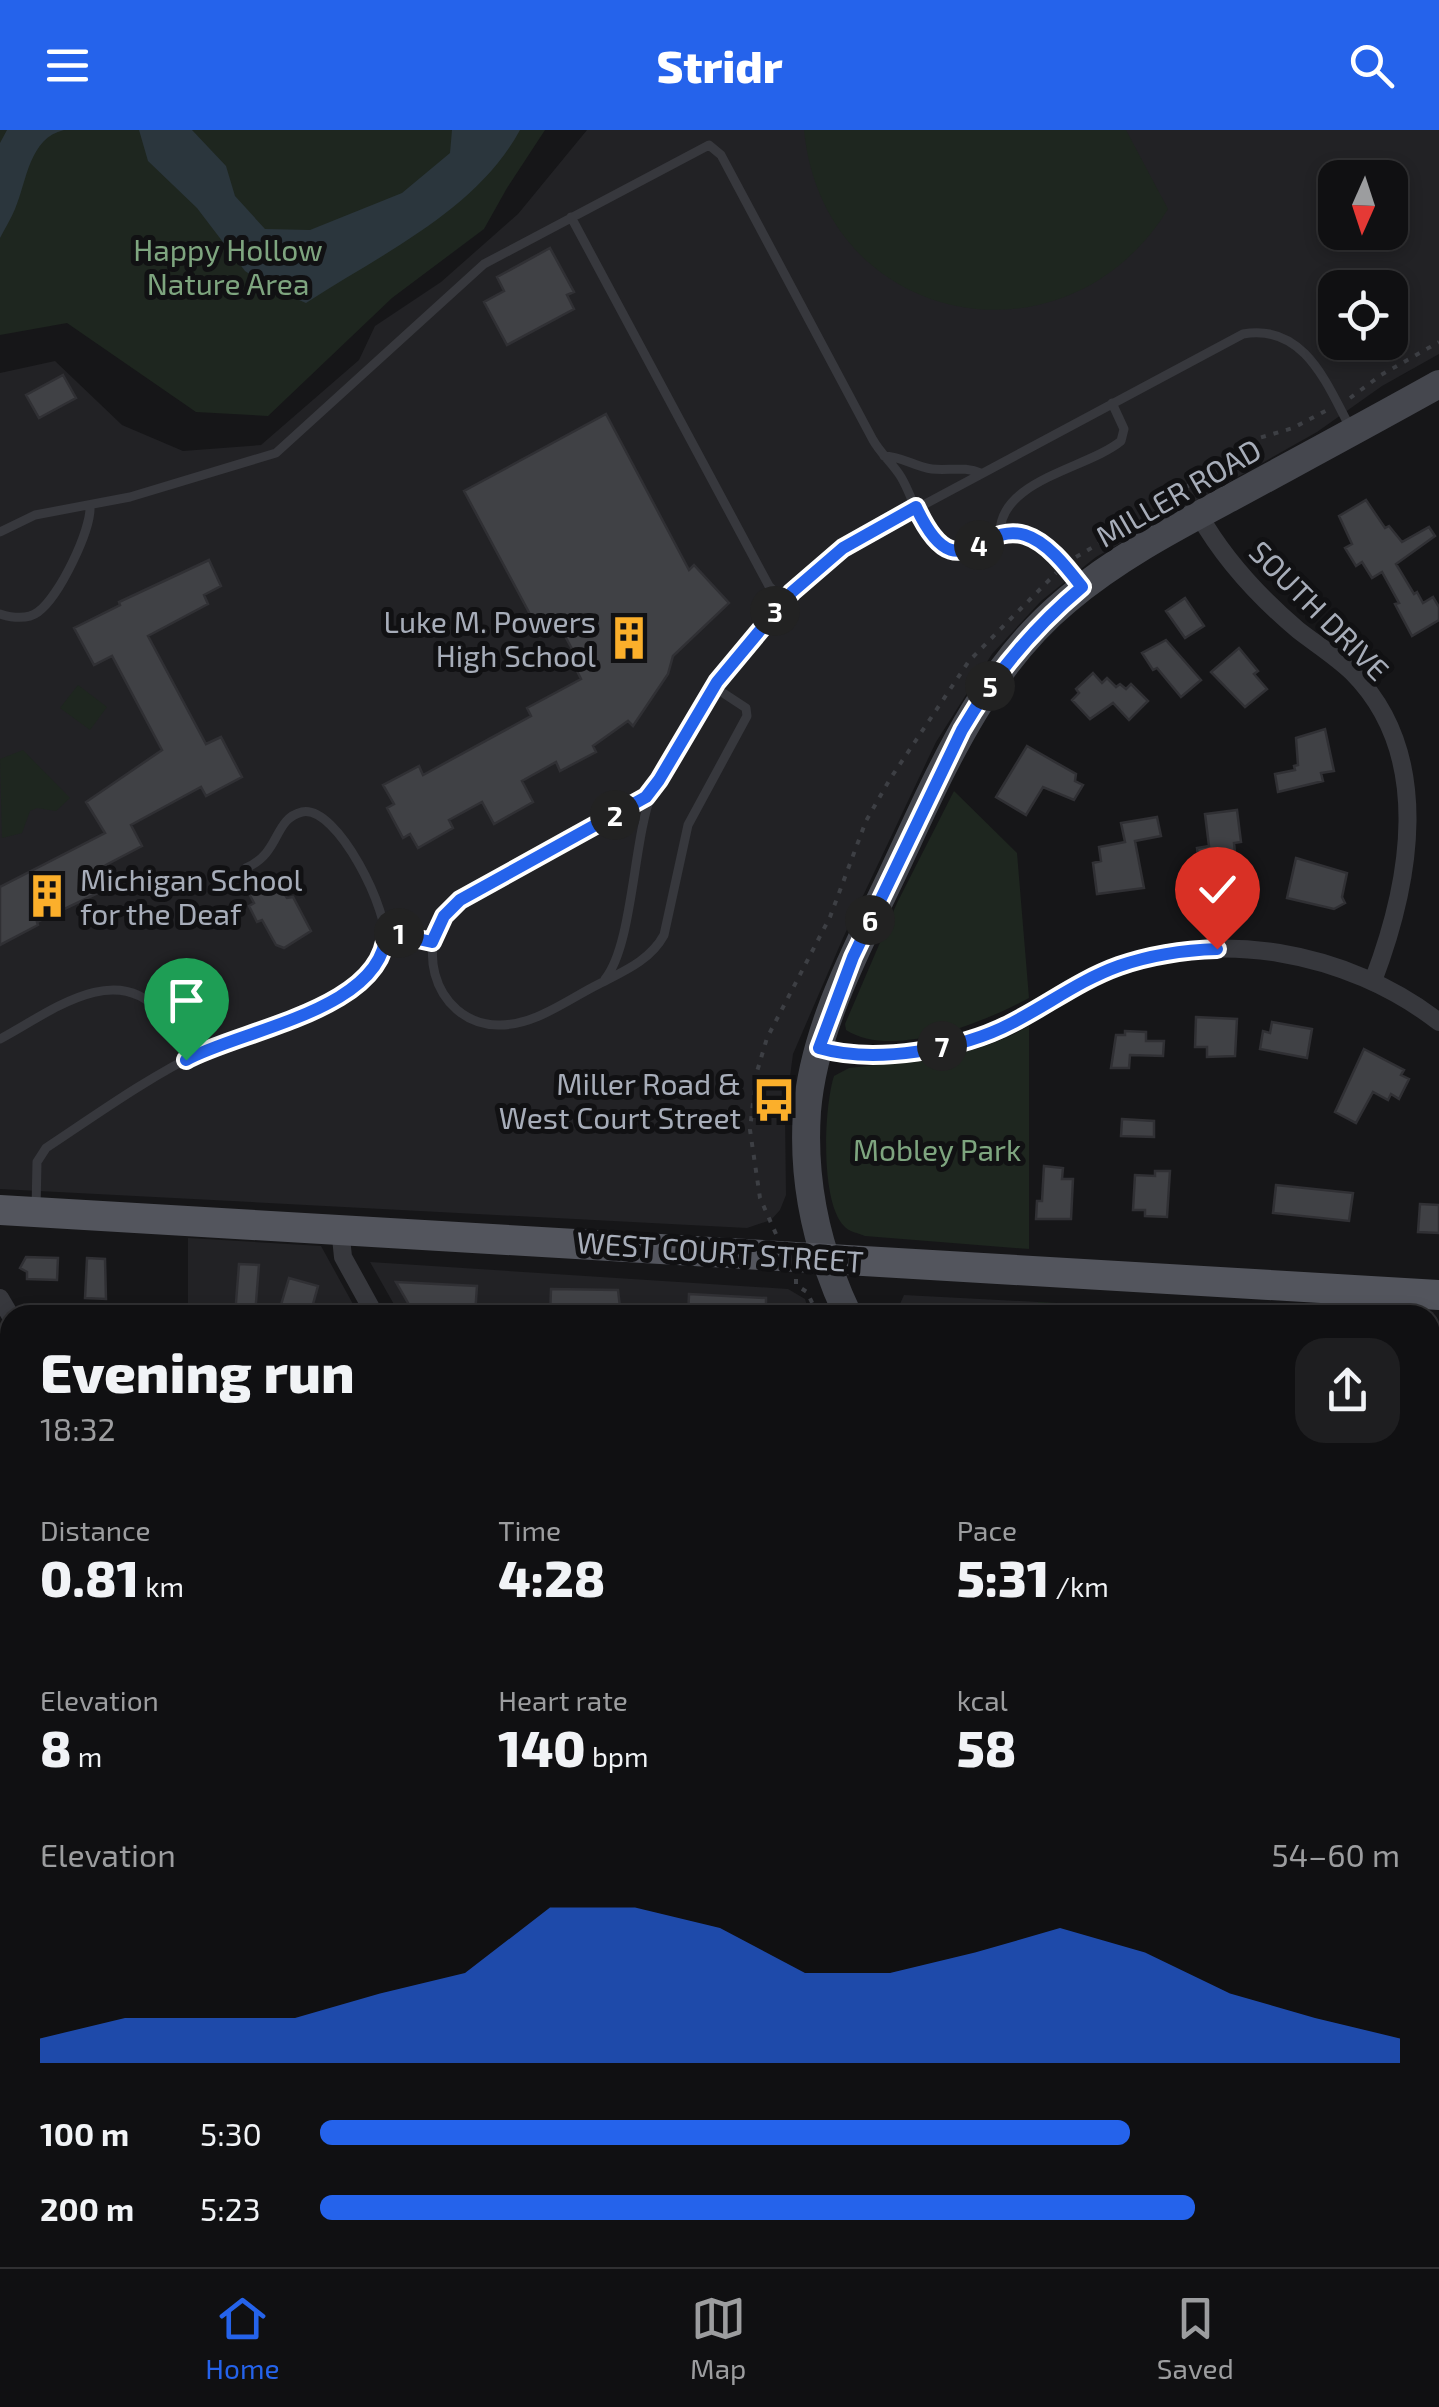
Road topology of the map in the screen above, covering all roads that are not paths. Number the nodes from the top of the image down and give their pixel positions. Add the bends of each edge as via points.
1 (572, 217) junction
2 (1439, 384) edge
3 (1112, 403) junction
4 (1352, 432) junction
5 (884, 456) junction
6 (980, 473) junction
7 (90, 505) junction
8 (916, 507) junction
9 (1199, 515) junction
10 (0, 532) edge
11 (1000, 536) junction
12 (1082, 587) junction
13 (784, 601) junction
14 (0, 614) edge
15 (714, 686) junction
16 (653, 789) junction
17 (246, 868) dead end
18 (386, 932) junction
19 (432, 942) junction
20 (1372, 981) junction
21 (601, 983) junction
22 (1439, 1022) edge
23 (0, 1039) edge
24 (819, 1048) junction
25 (186, 1060) junction
26 (0, 1210) edge
27 (36, 1212) junction
28 (340, 1228) junction
29 (824, 1257) junction
30 (1439, 1295) edge
31 (370, 1305) edge
32 (844, 1305) edge

1 - 5 lane via 702,147 716,148
1 - 7 lane via 478,269 276,453
1 - 13 lane via 770,586
2 - 4 main road, MILLER ROAD
3 - 4 lane via 1235,337 1261,333 1287,339 1308,355
3 - 6 lane
3 - 11 lane via 1124,429 1121,441 1021,493 1004,516
4 - 9 main road, MILLER ROAD
5 - 6 lane
5 - 8 lane
6 - 8 lane
7 - 10 lane via 36,515
7 - 14 lane via 87,530 50,600 26,618
8 - 11 lane via 931,536 952,549
8 - 13 lane via 843,548
9 - 12 main road, MILLER ROAD
9 - 20 street, SOUTH DRIVE via 1260,595 1360,682 1392,737 1405,790 1408,844 1400,898
11 - 12 lane via 1035,540
12 - 24 main road, MILLER ROAD via 1020,646 962,730 853,957
13 - 15 lane
15 - 16 lane
15 - 21 lane via 746,708 746,721 688,825 660,942
16 - 19 lane via 460,900
16 - 21 lane via 619,953
17 - 18 lane via 269,852 287,820 318,814 360,867
18 - 19 lane
18 - 25 lane via 379,957 329,1003
19 - 21 lane via 438,983 462,1012 482,1023 526,1021
20 - 22 street
20 - 24 street via 1285,955 1186,951 1106,971 965,1042 853,1056
23 - 25 lane via 84,995 118,989 157,1009
24 - 29 main road, MILLER ROAD via 806,1149 811,1210
25 - 27 lane via 42,1152
26 - 27 main road, WEST COURT STREET
27 - 28 main road, WEST COURT STREET
28 - 29 main road, WEST COURT STREET
28 - 31 street via 344,1257
29 - 30 main road, WEST COURT STREET
29 - 32 main road, MILLER ROAD

